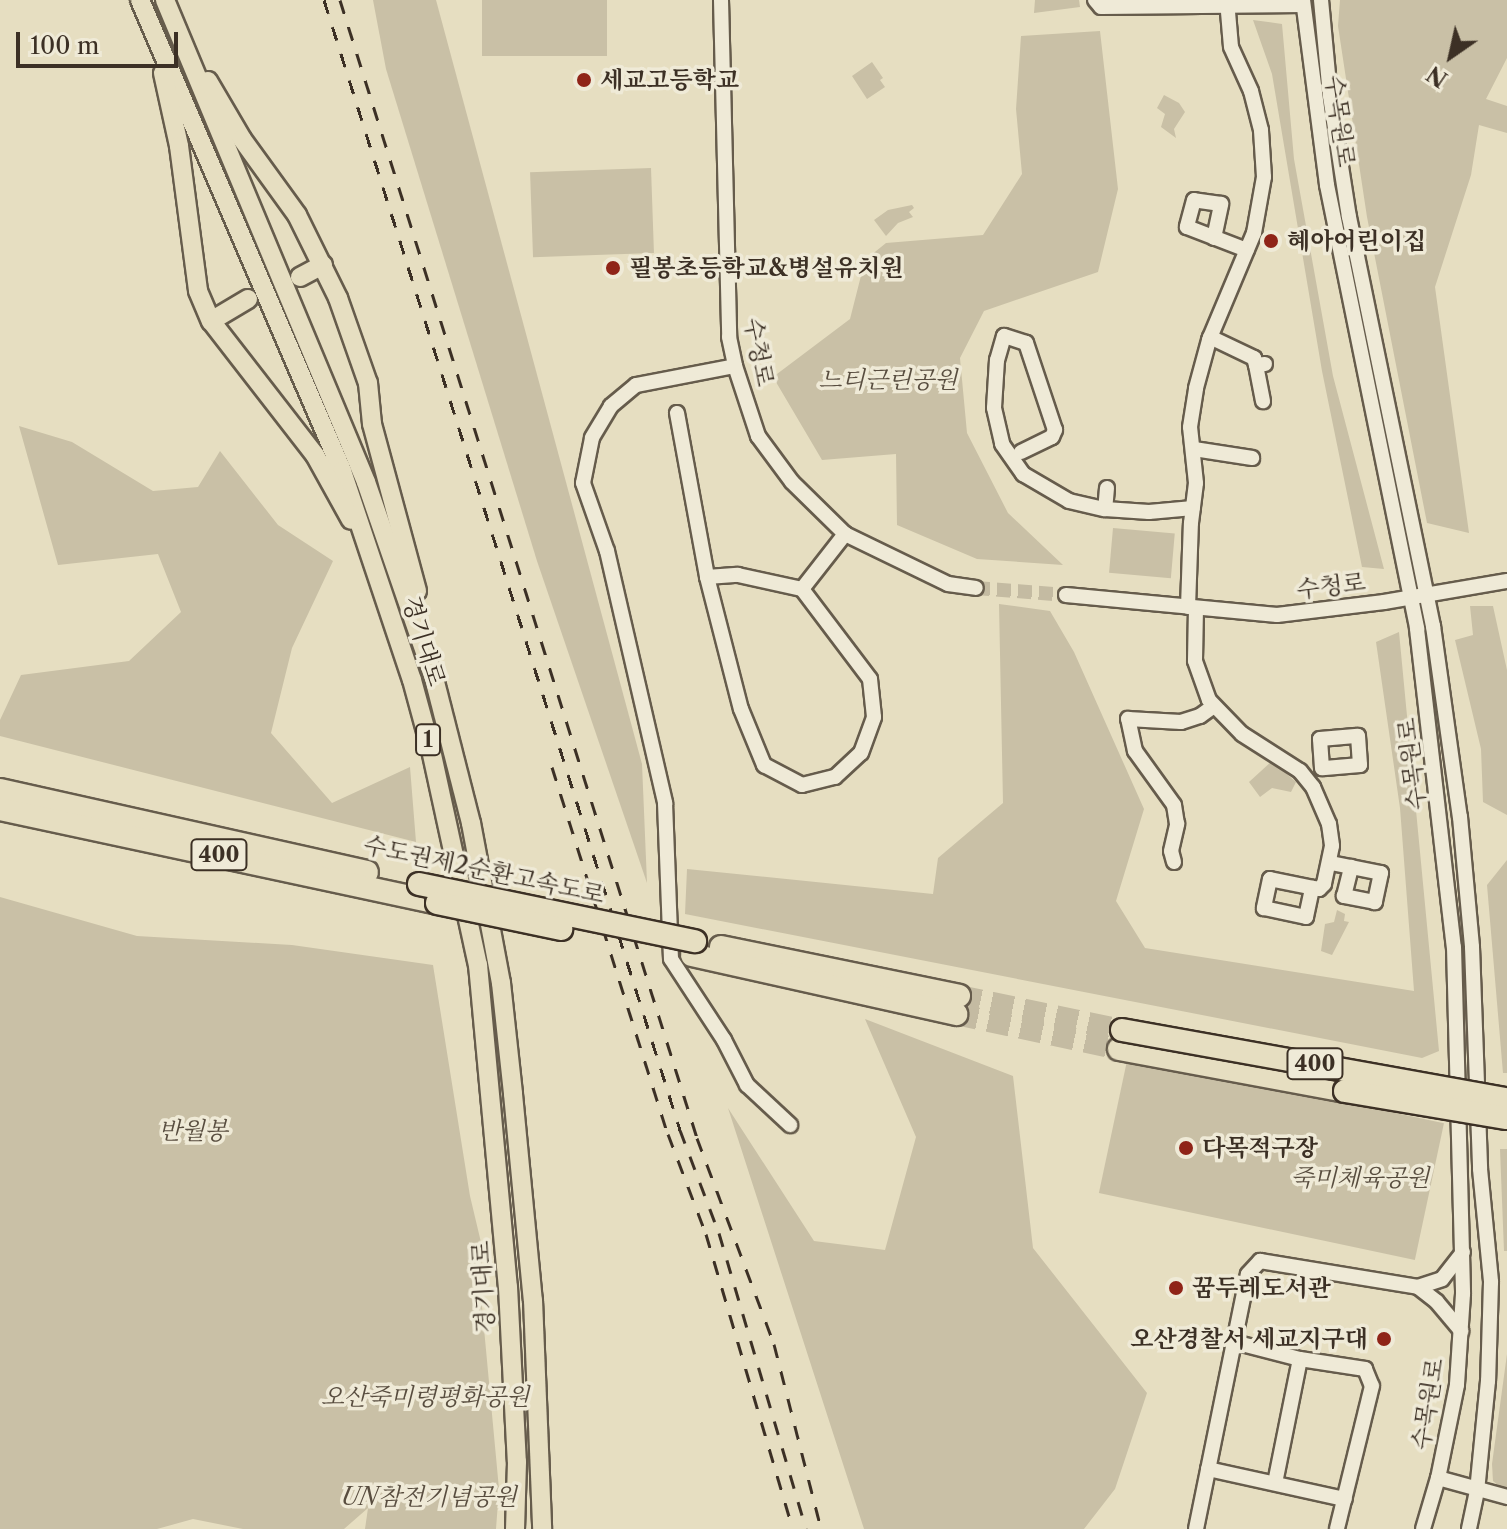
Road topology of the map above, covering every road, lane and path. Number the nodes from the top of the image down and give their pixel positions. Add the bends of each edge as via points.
1 (140, 0) edge
2 (165, 0) edge
3 (721, 0) edge
4 (1095, 0) edge
5 (1321, 0) edge
6 (1228, 3) edge
7 (1303, 3) edge
8 (179, 35) junction
9 (157, 42) junction
10 (1214, 238) dead end
11 (1247, 250) junction
12 (323, 265) junction
13 (300, 277) dead end
14 (248, 299) dead end
15 (211, 321) junction
16 (1210, 337) junction
17 (735, 366) junction
18 (1263, 401) dead end
19 (677, 413) dead end
20 (1194, 449) junction
21 (1021, 452) dead end
22 (1252, 458) dead end
23 (1107, 488) dead end
24 (1193, 508) junction
25 (1105, 509) junction
26 (365, 534) junction
27 (845, 534) junction
28 (707, 577) junction
29 (1507, 581) edge
30 (976, 588) tunnel mouth
31 (802, 589) junction
32 (1066, 595) tunnel mouth
33 (1428, 595) junction
34 (1410, 598) junction
35 (1192, 608) junction
36 (420, 637) junction
37 (1214, 706) junction
38 (1322, 768) dead end
39 (1306, 778) junction
40 (0, 790) edge
41 (0, 809) edge
42 (0, 819) edge
43 (228, 857) junction
44 (1174, 862) dead end
45 (1331, 863) junction
46 (1351, 867) dead end
47 (1312, 888) dead end
48 (693, 948) junction
49 (957, 1005) tunnel mouth
50 (1460, 1090) junction
51 (1507, 1099) edge
52 (1507, 1118) edge
53 (790, 1125) dead end
54 (1463, 1252) junction
55 (1418, 1287) junction
56 (1461, 1331) junction
57 (1234, 1342) junction
58 (1300, 1359) junction
59 (1208, 1469) junction
60 (1438, 1478) junction
61 (1275, 1483) junction
62 (1477, 1491) junction
63 (1507, 1497) edge
64 (1345, 1499) junction
65 (515, 1529) edge
66 (542, 1529) edge
67 (1196, 1529) edge
68 (1337, 1529) edge
69 (1423, 1529) edge
70 (1469, 1529) edge

1 - 9 main road, 경기대로 / 1
2 - 8 main road, 경기대로 / 1
3 - 17 street, 수청로 via 729,337
4 - 6 street via 1101,7
5 - 33 street, 수목원로 via 1349,217
6 - 7 street
6 - 11 street via 1231,47 1256,108 1263,156 1261,201
7 - 34 street, 수목원로 via 1332,210
8 - 12 main road via 242,139 297,215
8 - 36 main road, 경기대로 / 1 via 366,482
9 - 15 main road via 179,146 198,291
9 - 26 main road, 경기대로 / 1
10 - 11 street
11 - 16 street
12 - 13 main road
12 - 36 main road via 368,383 372,424 422,610
14 - 15 main road
15 - 26 main road via 315,455 347,516
16 - 18 street via 1260,364
16 - 20 street via 1190,427
17 - 27 street, 수청로 via 758,436 792,482
17 - 53 street via 636,385 611,406 592,438 583,483 607,551 665,803 671,959 747,1085
19 - 28 street
20 - 22 street
20 - 24 street
21 - 25 street via 1052,437 1055,430 1026,343 1004,336 994,408 1002,444 1023,474 1069,501
23 - 25 street
24 - 25 street
24 - 35 street
26 - 65 main road, 경기대로 / 1 via 431,750 478,965 505,1241 517,1462
27 - 30 street, 수청로 via 948,584
27 - 31 street
28 - 31 street via 738,575
28 - 31 street via 741,709 764,765 802,785 835,777 861,753 874,717 870,679
29 - 33 street, 수청로
32 - 35 street, 수청로
33 - 34 street, 수청로
33 - 62 street, 수목원로 via 1472,947 1480,1169 1491,1282
34 - 35 street, 수청로 via 1277,615
34 - 50 street, 수목원로 via 1454,947
35 - 37 street via 1195,661
36 - 66 main road, 경기대로 / 1 via 471,823 501,983 533,1300
37 - 39 street via 1242,734 1286,759
37 - 44 street via 1181,722 1128,719 1135,751 1176,812
38 - 39 street
39 - 45 street via 1327,815
40 - 48 highway, 수도권제2순환고속도로 / 400, bridge
41 - 43 highway, 수도권제2순환고속도로 / 400
42 - 43 highway
43 - 48 highway, 수도권제2순환고속도로 / 400, bridge via 437,903
45 - 46 street
45 - 47 street via 1328,880 1319,889
48 - 49 highway, 수도권제2순환고속도로 / 400
50 - 51 highway, 400, bridge
50 - 52 highway, 400, bridge via 1121,1040
50 - 54 street, 수목원로
54 - 55 street via 1442,1279
54 - 56 street, 수목원로
55 - 56 street
55 - 57 street via 1260,1261 1248,1274
56 - 60 street, 수목원로 via 1457,1385
57 - 58 street
57 - 59 street
58 - 61 street
58 - 64 street via 1365,1369 1372,1386
59 - 61 street
59 - 67 street
60 - 62 street
60 - 69 street, 수목원로
61 - 64 street
62 - 63 street
62 - 70 street, 수목원로
64 - 68 street

